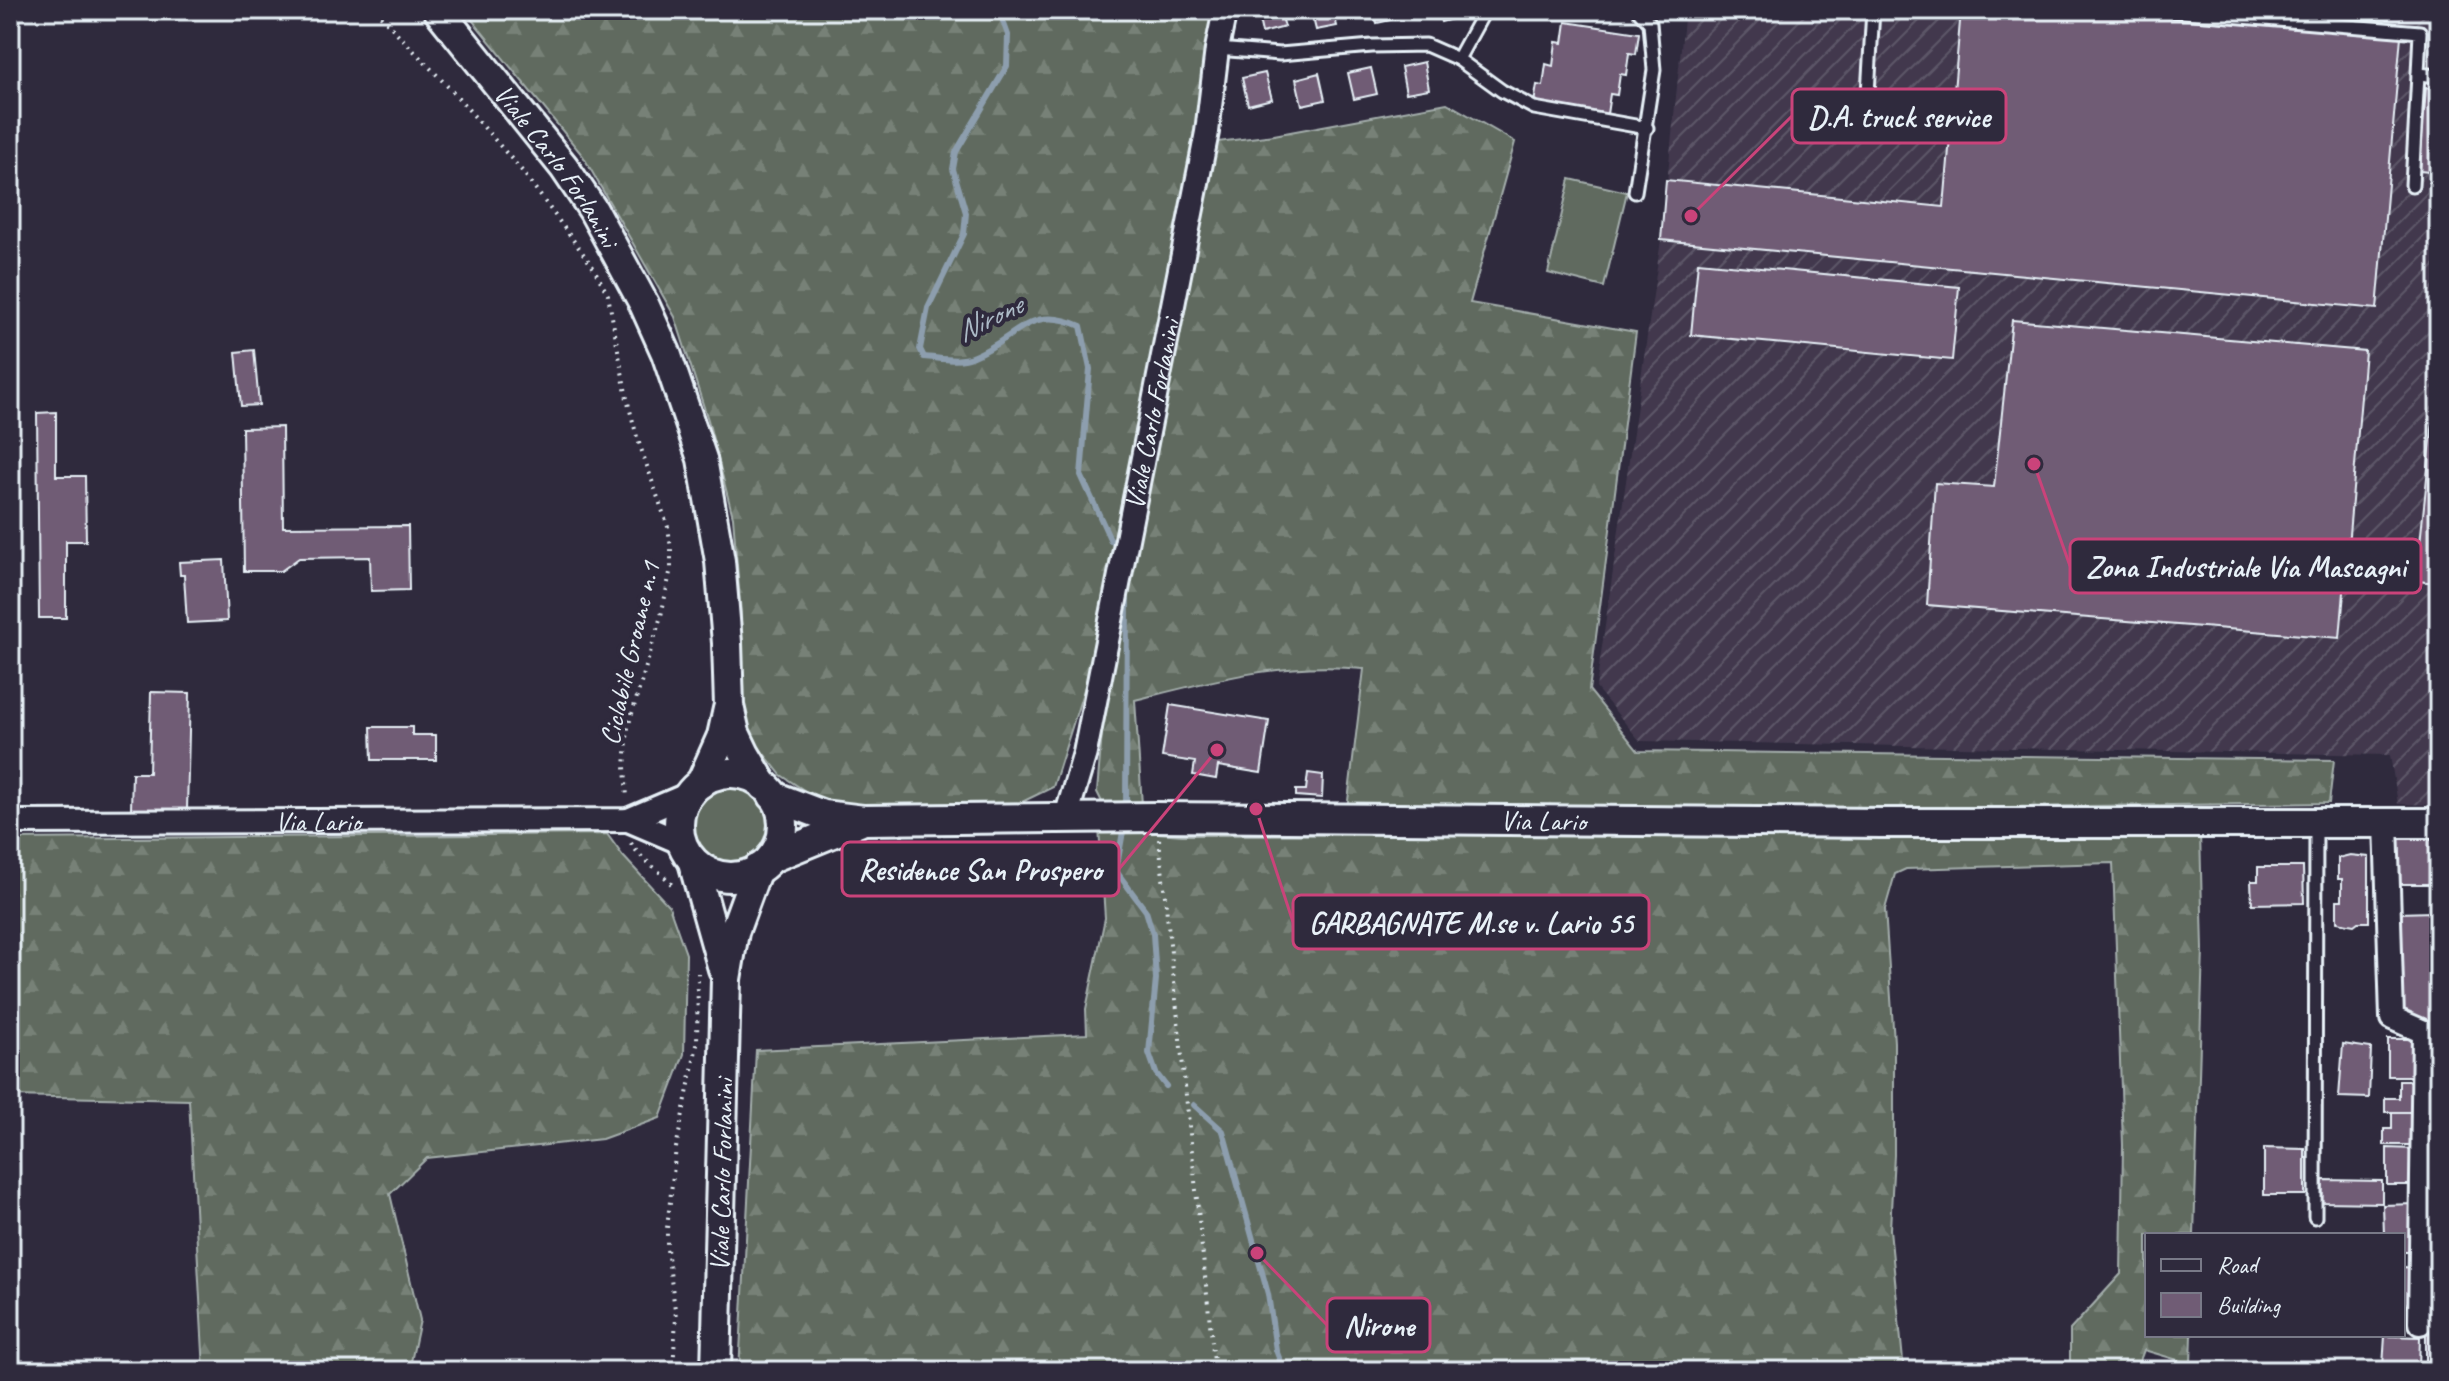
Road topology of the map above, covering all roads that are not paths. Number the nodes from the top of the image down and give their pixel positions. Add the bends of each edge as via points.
1 (438, 10) edge
2 (1225, 10) edge
3 (1485, 10) edge
4 (1638, 10) edge
5 (1873, 10) edge
6 (2159, 10) edge
7 (1217, 49) junction
8 (1458, 59) junction
9 (2418, 74) junction
10 (2439, 76) edge
11 (1866, 126) dead end
12 (1647, 128) junction
13 (2412, 185) dead end
14 (1635, 192) dead end
15 (729, 706) junction
16 (695, 788) junction
17 (768, 791) junction
18 (1066, 817) junction
19 (628, 820) junction
20 (864, 820) junction
21 (10, 822) edge
22 (2316, 822) junction
23 (2386, 822) junction
24 (2439, 823) edge
25 (688, 852) junction
26 (764, 864) junction
27 (726, 979) junction
28 (2315, 1217) dead end
29 (2420, 1323) dead end
30 (716, 1371) edge

1 - 15 street, Viale Carlo Forlanini via 593,210 666,353 702,459 720,561
2 - 7 street, Viale Carlo Forlanini
3 - 8 lane
4 - 12 lane via 1650,23 1654,70
5 - 11 lane
6 - 9 lane via 2420,32
7 - 8 lane via 1280,54 1418,44
7 - 18 street, Viale Carlo Forlanini via 1207,132 1085,753
8 - 12 lane via 1534,108
9 - 10 lane
9 - 13 lane
12 - 14 lane
15 - 16 street, Viale Carlo Forlanini via 722,736
15 - 17 street, Viale Carlo Forlanini via 740,744
16 - 17 street via 716,775 733,774 749,777
16 - 19 street, Via Lario
16 - 25 street via 678,825
17 - 20 street, Via Lario via 823,815
17 - 26 street via 782,820 782,834
18 - 20 street, Via Lario
18 - 22 street, Via Lario
19 - 21 street, Via Lario
19 - 25 street, Via Lario
20 - 26 street, Via Lario
22 - 23 street, Via Lario
22 - 28 lane
23 - 24 street, Via Lario
23 - 29 street via 2392,1018 2424,1032
25 - 26 street via 704,870 731,877
25 - 27 street, Viale Carlo Forlanini
26 - 27 street, Viale Carlo Forlanini via 734,932
27 - 30 street, Viale Carlo Forlanini

